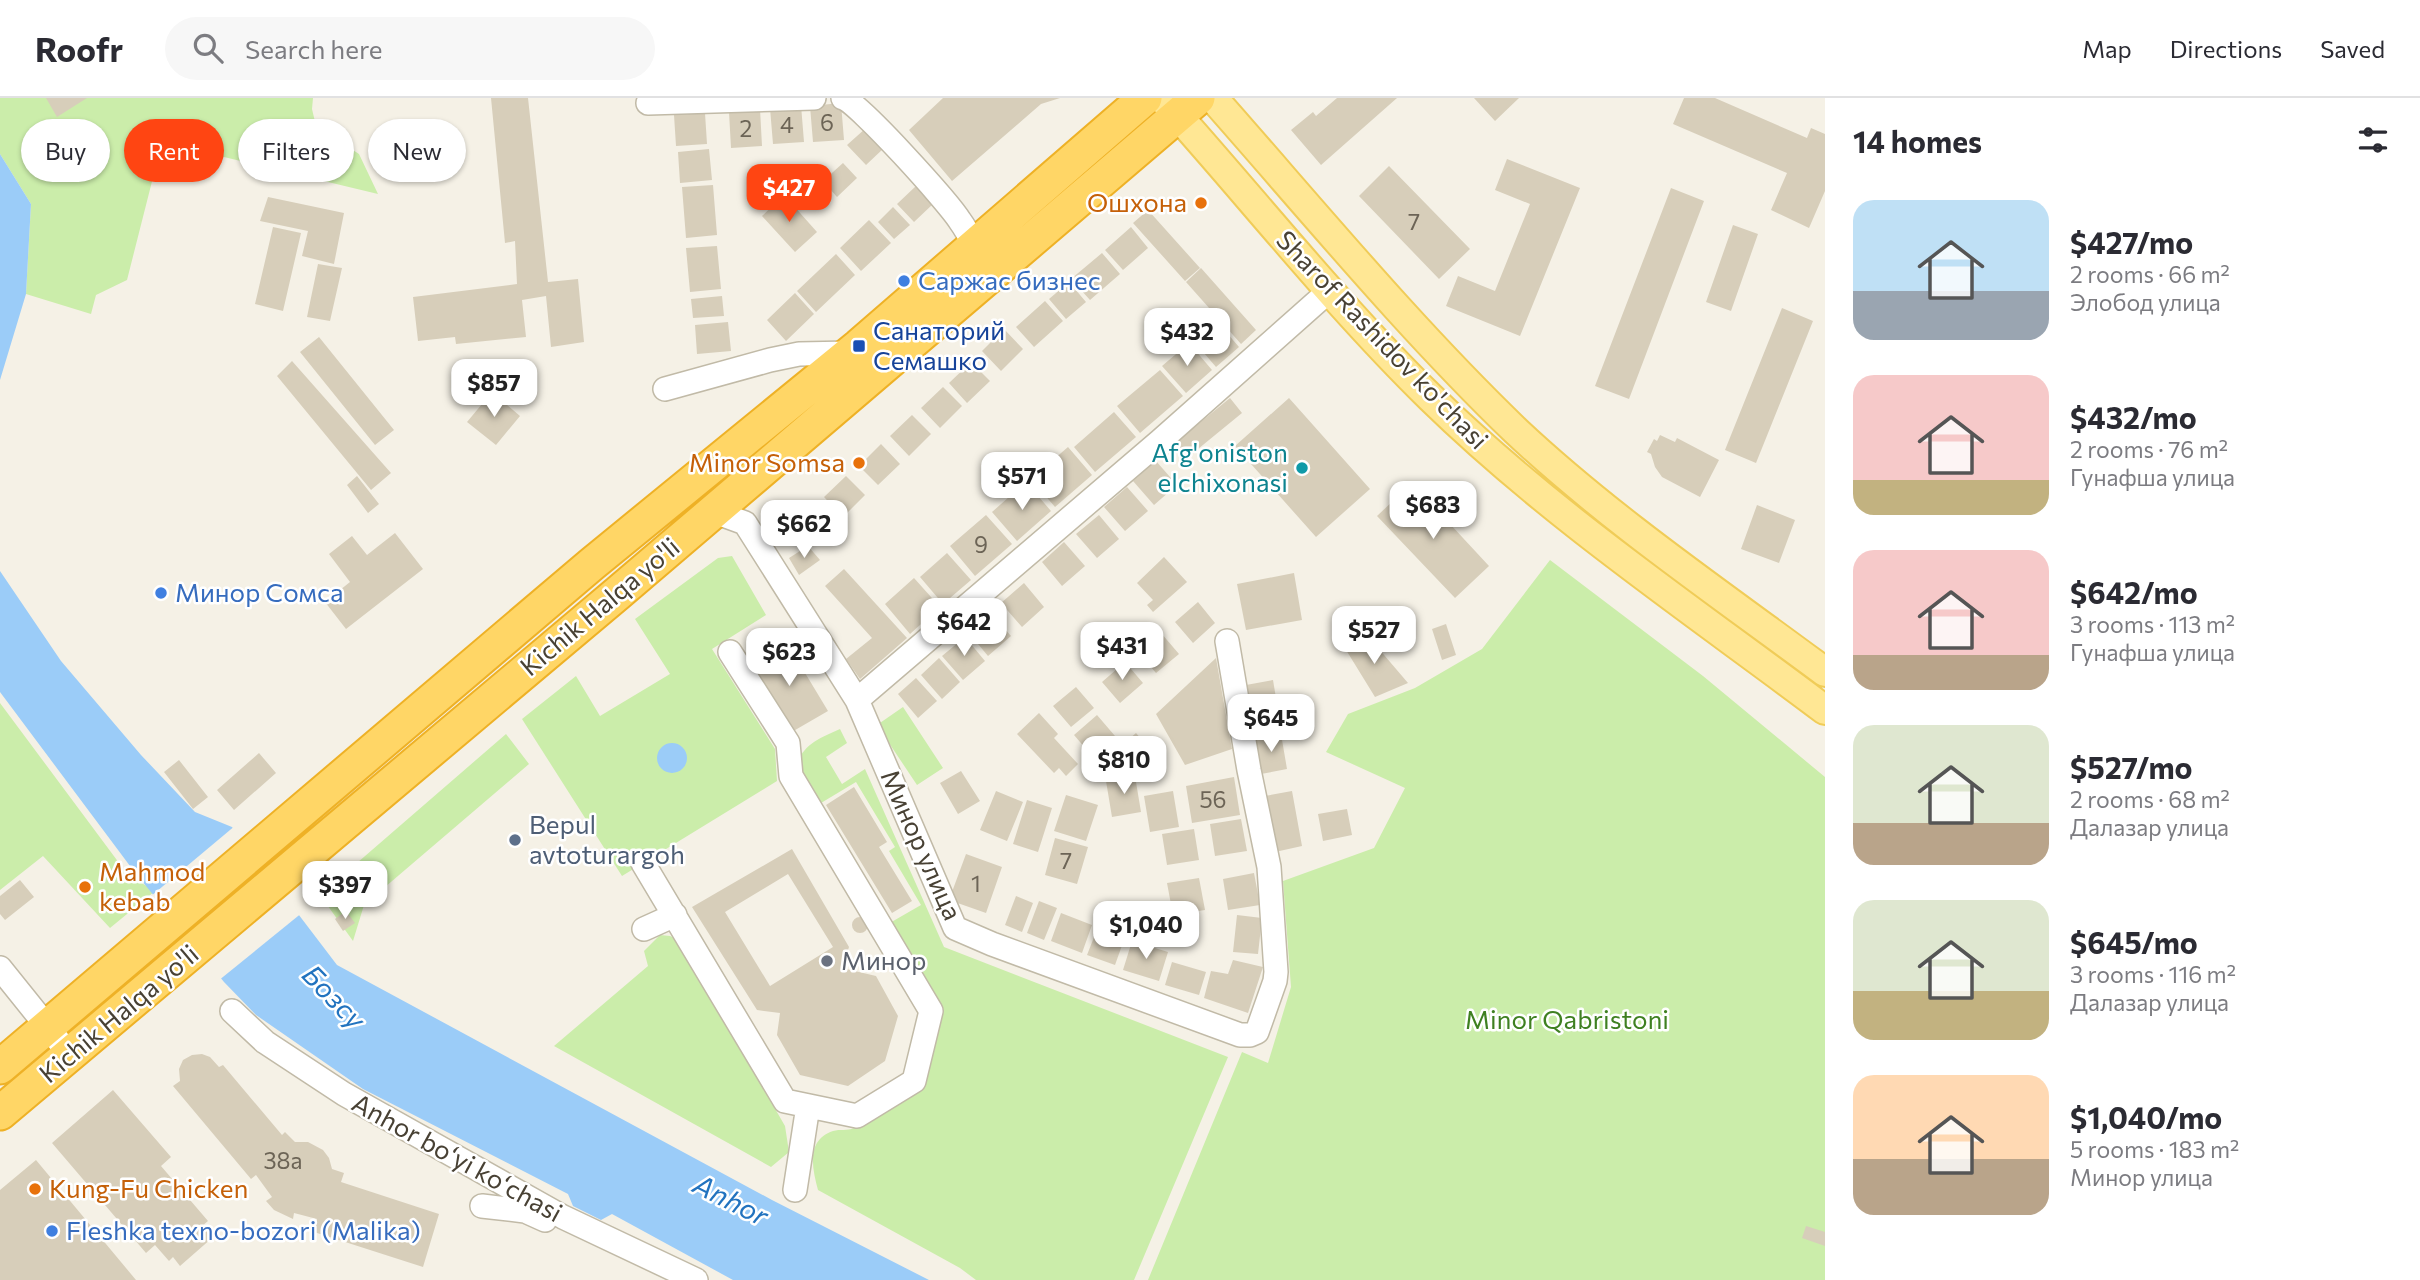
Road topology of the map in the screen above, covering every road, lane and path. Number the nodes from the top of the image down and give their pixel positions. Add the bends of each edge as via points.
1 (814, 98) edge
2 (843, 98) edge
3 (1145, 98) edge
4 (1213, 98) edge
5 (648, 103) dead end
6 (1179, 104) edge
7 (974, 245) junction
8 (1329, 291) junction
9 (850, 353) junction
10 (664, 389) dead end
11 (712, 511) junction
12 (593, 564) junction
13 (618, 593) junction
14 (1227, 641) dead end
15 (730, 652) dead end
16 (1825, 672) edge
17 (858, 699) junction
18 (1825, 710) edge
19 (643, 863) dead end
20 (675, 915) junction
21 (644, 929) dead end
22 (0, 968) edge
23 (232, 1011) dead end
24 (47, 1027) junction
25 (70, 1055) junction
26 (0, 1067) edge
27 (808, 1106) junction
28 (0, 1113) edge
29 (795, 1189) dead end
30 (482, 1206) dead end
31 (660, 1280) edge
32 (696, 1280) edge

1 - 5 street
2 - 7 street via 860,109 960,219
3 - 7 highway, Kichik Halqa yo'li
4 - 16 main road, Sharof Rashidov ko'chasi via 1454,369 1516,430 1583,491
6 - 8 main road, Sharof Rashidov ko'chasi
6 - 11 highway, Kichik Halqa yo'li
7 - 9 highway, Kichik Halqa yo'li
8 - 17 street
8 - 18 main road, Sharof Rashidov ko'chasi via 1430,397 1495,457 1563,514
9 - 10 street via 799,354
9 - 12 highway, Kichik Halqa yo'li
11 - 13 highway, Kichik Halqa yo'li
11 - 17 street, Минор улица via 745,523
12 - 13 highway
12 - 24 highway, Kichik Halqa yo'li
13 - 25 highway, Kichik Halqa yo'li
14 - 17 street, Минор улица via 1269,867 1275,958 1275,981 1257,1032 1250,1035 955,928
15 - 27 street via 788,743 791,776 931,1011 914,1081 857,1116
19 - 20 street
20 - 21 street
20 - 27 street via 785,1101
22 - 24 street
23 - 32 street, Anhor boʻyi koʻchasi via 276,1050 344,1094 562,1217
24 - 25 street
24 - 26 highway, Kichik Halqa yo'li
25 - 28 highway, Kichik Halqa yo'li
27 - 29 street
30 - 31 street via 524,1211 572,1231

